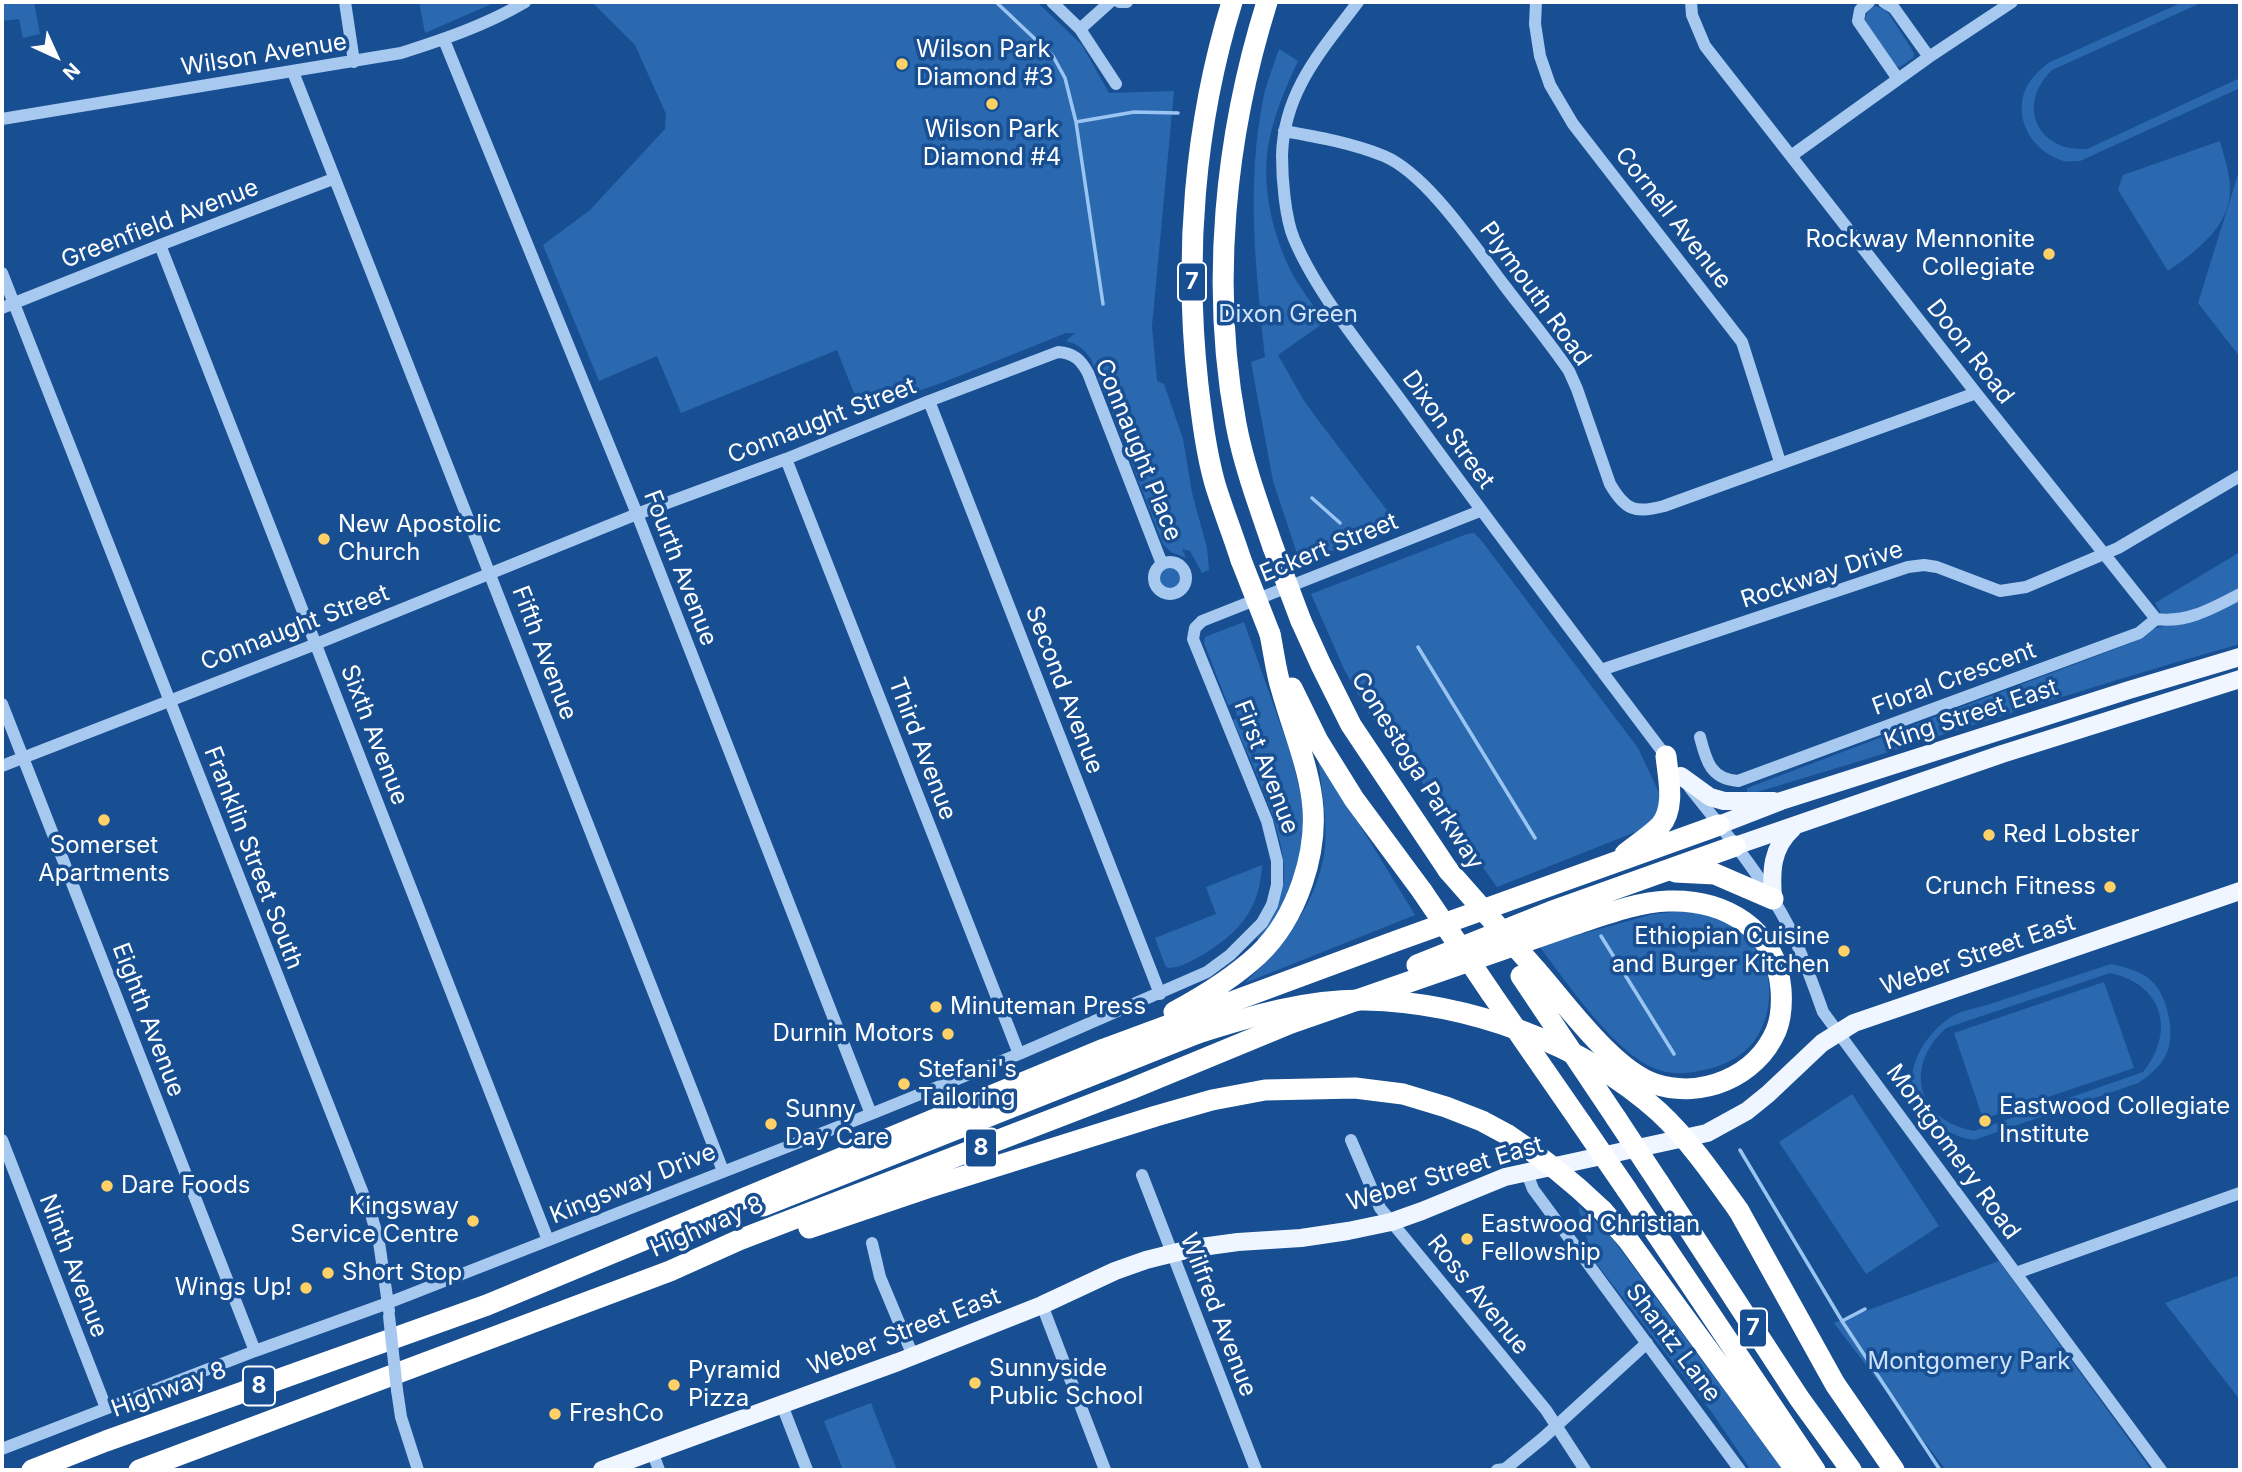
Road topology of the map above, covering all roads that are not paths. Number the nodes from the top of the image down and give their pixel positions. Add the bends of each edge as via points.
1 (345, 2) edge
2 (525, 2) edge
3 (1052, 2) edge
4 (1110, 2) edge
5 (1119, 2) edge
6 (1127, 2) edge
7 (1232, 2) edge
8 (1267, 2) edge
9 (1358, 2) edge
10 (1536, 2) edge
11 (1691, 2) edge
12 (1870, 2) edge
13 (1884, 2) edge
14 (2012, 2) edge
15 (1080, 29) junction
16 (444, 40) junction
17 (1929, 57) junction
18 (354, 62) junction
19 (293, 72) junction
20 (1898, 79) junction
21 (1116, 84) dead end
22 (2, 119) edge
23 (1284, 131) junction
24 (1791, 156) junction
25 (333, 179) junction
26 (160, 245) junction
27 (2, 273) edge
28 (8, 306) edge
29 (1073, 355) joint
30 (1976, 393) junction
31 (929, 401) junction
32 (786, 459) junction
33 (1780, 462) junction
34 (2240, 476) edge
35 (1480, 510) junction
36 (637, 514) junction
37 (2105, 554) junction
38 (1161, 564) dead end
39 (491, 573) junction
40 (2240, 594) edge
41 (2156, 619) junction
42 (1195, 628) joint
43 (1270, 634) junction
44 (316, 644) junction
45 (2240, 657) edge
46 (1601, 670) junction
47 (2240, 679) edge
48 (169, 700) junction
49 (2, 704) edge
50 (1700, 737) dead end
51 (1665, 756) junction
52 (23, 758) junction
53 (2, 766) edge
54 (1681, 776) junction
55 (1782, 801) junction
56 (1719, 825) junction
57 (1796, 825) junction
58 (1735, 846) junction
59 (1613, 864) junction
60 (1662, 872) junction
61 (2240, 891) edge
62 (1773, 899) junction
63 (1262, 923) joint
64 (1529, 974) junction
65 (1160, 994) junction
66 (1292, 1023) junction
67 (1839, 1032) junction
68 (1104, 1049) junction
69 (1019, 1054) junction
70 (871, 1114) junction
71 (2, 1140) edge
72 (1351, 1140) dead end
73 (723, 1171) junction
74 (1526, 1171) junction
75 (1142, 1175) dead end
76 (2240, 1193) edge
77 (1391, 1222) junction
78 (548, 1240) junction
79 (872, 1243) dead end
80 (1172, 1254) junction
81 (670, 1271) junction
82 (2016, 1273) junction
83 (487, 1305) junction
84 (1042, 1305) junction
85 (389, 1309) junction
86 (1647, 1343) junction
87 (255, 1351) junction
88 (913, 1356) junction
89 (782, 1405) junction
90 (106, 1408) junction
91 (1556, 1425) junction
92 (2, 1449) edge
93 (652, 1451) junction
94 (32, 1470) edge
95 (139, 1470) edge
96 (418, 1470) edge
97 (602, 1470) edge
98 (659, 1470) edge
99 (807, 1470) edge
100 (1105, 1470) edge
101 (1256, 1470) edge
102 (1497, 1470) edge
103 (1585, 1470) edge
104 (1740, 1470) edge
105 (1801, 1470) edge
106 (1815, 1470) edge
107 (1852, 1470) edge
108 (1894, 1470) edge
109 (2161, 1470) edge

1 - 18 street
2 - 16 street, Wilson Avenue
3 - 15 street
4 - 15 street
5 - 6 street
7 - 43 highway, 7, bridge via 1197,172 1193,337 1215,483
8 - 64 highway, Conestoga Parkway / 7, bridge via 1228,182 1223,274 1227,354 1236,426 1248,474 1301,621 1351,725 1448,870
9 - 23 street, Dixon Street via 1306,72
10 - 33 street, Cornell Avenue via 1540,56 1550,85 1573,124 1742,342
11 - 24 street, Doon Road via 1705,46
12 - 20 street via 1860,10 1858,21
13 - 17 street via 1894,8
14 - 17 street
15 - 21 street
16 - 18 street, Wilson Avenue
16 - 36 street, Fourth Avenue
17 - 20 street
18 - 19 street, Wilson Avenue
19 - 22 street, Wilson Avenue
19 - 25 street, Fifth Avenue
20 - 24 street
23 - 33 street, Plymouth Road via 1386,156 1430,191 1569,371 1610,484 1627,505 1647,511
23 - 35 street, Dixon Street via 1282,157 1293,237 1317,282
24 - 30 street, Doon Road
25 - 26 street, Greenfield Avenue
25 - 39 street, Fifth Avenue
26 - 28 street, Greenfield Avenue
26 - 44 street, Sixth Avenue
27 - 28 street, Franklin Street South
28 - 48 street, Franklin Street South
29 - 31 street, Connaught Street via 1058,352
29 - 38 street, Connaught Place via 1088,373
30 - 33 street, Plymouth Road
30 - 37 street, Doon Road
31 - 32 street, Connaught Street
31 - 65 street, Second Avenue
32 - 36 street, Connaught Street
32 - 69 street, Third Avenue
34 - 37 street, Rockway Drive
35 - 42 street, Eckert Street via 1202,621
35 - 46 street, Dixon Street
36 - 39 street, Connaught Street
36 - 70 street, Fourth Avenue
37 - 41 street, Doon Road
37 - 46 street, Rockway Drive via 2026,587 2000,591 1937,567 1908,567
39 - 44 street, Connaught Street
39 - 73 street, Fifth Avenue
40 - 41 street, Floral Crescent via 2188,618
41 - 50 street, Floral Crescent via 2139,633 1738,781 1729,780 1708,764
42 - 63 street, First Avenue via 1193,639 1267,821 1278,861 1272,905
43 - 68 highway via 1312,800 1313,831 1303,882 1276,933 1233,976
43 - 106 highway, 7, bridge via 1318,741 1354,799 1422,891
44 - 48 street, Connaught Street
44 - 78 street, Sixth Avenue
45 - 55 main road, King Street East
46 - 51 street, Dixon Street
47 - 57 main road, King Street East
48 - 52 street, Connaught Street
48 - 85 street, Franklin Street South via 371,1214
49 - 52 street, Eighth Avenue
51 - 54 street, Dixon Street
51 - 59 highway via 1670,792 1666,816
52 - 53 street, Connaught Street
52 - 87 street, Eighth Avenue
54 - 55 main road via 1710,797 1724,801
54 - 56 street, Dixon Street
55 - 56 main road, King Street East
56 - 58 street, Dixon Street
56 - 59 highway
57 - 58 main road, King Street East
57 - 62 main road via 1782,838 1774,856
58 - 60 highway
58 - 62 street, Montgomery Road
59 - 68 highway
60 - 62 highway via 1716,874
60 - 66 highway via 1478,940
61 - 67 main road, Weber Street East via 1854,1023
62 - 67 street, Montgomery Road via 1823,1012
63 - 65 street, Kingsway Drive via 1215,967
64 - 66 highway via 1636,1075 1680,1089 1699,1089 1738,1075 1767,1046 1780,1015 1775,961 1749,925 1716,907 1667,901 1570,926
64 - 107 highway, Conestoga Parkway / 7, bridge via 1616,1118 1799,1398
65 - 69 street, Kingsway Drive
66 - 81 highway, Highway 8 / 8
67 - 74 main road, Weber Street East via 1747,1111 1707,1133
67 - 82 street, Montgomery Road
68 - 83 highway, Highway 8 / 8
69 - 70 street, Kingsway Drive
70 - 73 street, Kingsway Drive
71 - 90 street, Ninth Avenue
72 - 77 street, Ross Avenue via 1380,1208
73 - 78 street, Kingsway Drive
74 - 77 main road, Weber Street East
74 - 86 street, Shantz Lane via 1533,1189
75 - 80 street, Wilfred Avenue
76 - 82 street
77 - 80 main road, Weber Street East
77 - 91 street, Ross Avenue
78 - 85 street, Kingsway Drive
79 - 88 street via 880,1277
80 - 84 main road, Weber Street East via 1115,1271
80 - 101 street, Wilfred Avenue
81 - 95 highway, Highway 8 / 8
81 - 105 highway, bridge via 1212,1100 1265,1090 1355,1088 1404,1094 1482,1121 1544,1159 1578,1187 1628,1240 1790,1462
82 - 109 street, Montgomery Road
83 - 94 highway, Highway 8 / 8
83 - 108 highway, bridge via 674,1241 1198,1033 1309,1005 1363,1000 1416,1003 1482,1018 1546,1041 1603,1070 1658,1112 1701,1157 1739,1211 1835,1384
84 - 88 main road, Weber Street East
84 - 100 street
85 - 87 street, Kingsway Drive
85 - 96 street, Franklin Street South, bridge via 401,1418
86 - 91 street
86 - 104 street, Shantz Lane
87 - 90 street, Kingsway Drive
88 - 89 main road, Weber Street East
89 - 93 main road, Weber Street East
89 - 99 street
90 - 92 street, Kingsway Drive
91 - 102 street via 1505,1469
91 - 103 street, Ross Avenue
93 - 97 main road, Weber Street East
93 - 98 street

